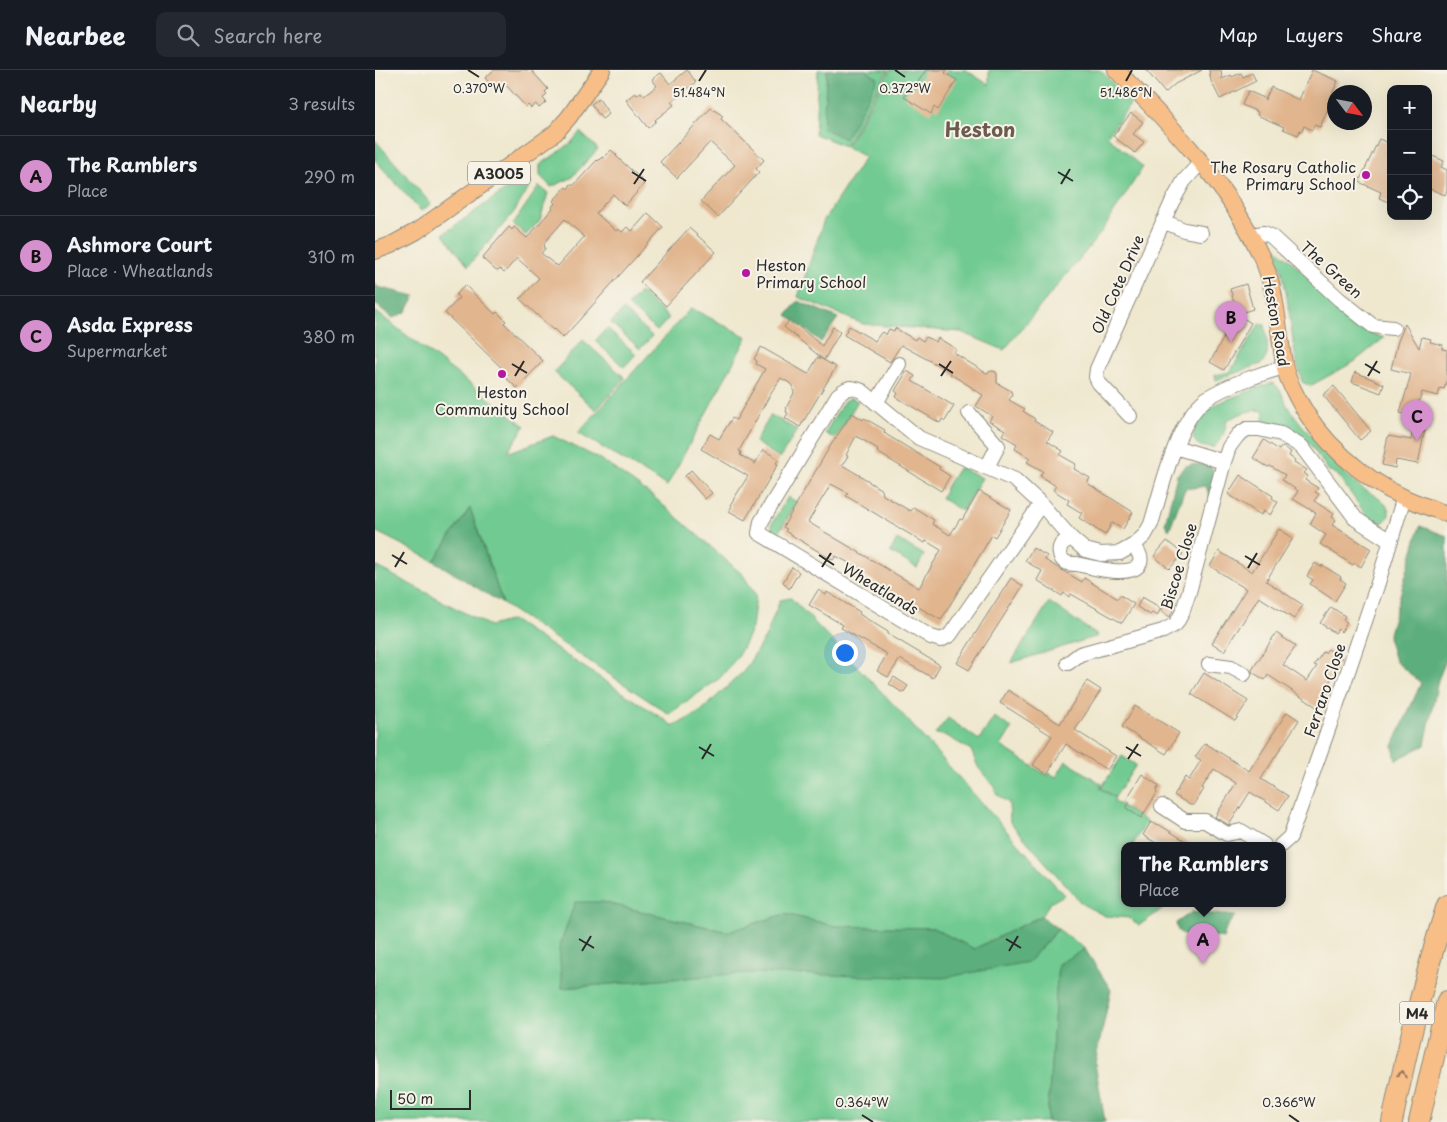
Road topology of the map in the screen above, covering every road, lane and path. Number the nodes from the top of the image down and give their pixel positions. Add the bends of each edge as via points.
1 (602, 70) edge
2 (1116, 70) edge
3 (1201, 162) junction
4 (1163, 221) junction
5 (1201, 233) dead end
6 (1251, 235) junction
7 (375, 250) edge
8 (1393, 328) dead end
9 (899, 364) dead end
10 (1284, 367) junction
11 (877, 403) junction
12 (969, 414) dead end
13 (1130, 416) dead end
14 (1175, 447) junction
15 (1224, 462) junction
16 (987, 467) junction
17 (1404, 497) junction
18 (1041, 504) junction
19 (1447, 514) edge
20 (1071, 538) junction
21 (1390, 541) junction
22 (1134, 545) junction
23 (1068, 663) dead end
24 (1209, 664) dead end
25 (1244, 674) dead end
26 (1162, 806) dead end
27 (1259, 842) edge
28 (1284, 842) edge
29 (1447, 905) edge
30 (1447, 1001) edge
31 (1392, 1122) edge
32 (1419, 1122) edge

1 - 7 main road, A3005 via 555,133 417,231
2 - 3 main road, Heston Road
3 - 4 street, Old Cote Drive via 1185,181
3 - 6 main road, Heston Road
4 - 5 street
4 - 13 street, Old Cote Drive via 1097,369 1099,383
6 - 8 street, The Green via 1264,233 1271,236 1373,326
6 - 10 main road, Heston Road via 1274,292
9 - 11 street
10 - 14 street, Wheatlands via 1232,385 1205,399 1188,418
10 - 17 main road, Heston Road via 1304,410 1320,432 1369,478
11 - 16 street, Wheatlands via 919,438
11 - 18 street, Wheatlands via 852,387 838,394 761,522 759,533 941,640 950,636
12 - 16 street via 998,446
14 - 15 street
14 - 22 street, Wheatlands via 1151,524
15 - 21 street, Biscoe Close via 1229,447 1247,429 1281,434 1302,447 1356,519
15 - 23 street, Biscoe Close via 1189,592 1176,624 1163,631 1080,654
16 - 18 street, Wheatlands via 1015,480
17 - 19 main road, Heston Road
17 - 21 street, Ferraro Close
18 - 20 street, Wheatlands
20 - 22 street, Wheatlands via 1085,550 1101,554 1120,553
20 - 22 street via 1059,550 1065,562 1099,569 1133,570 1140,563 1140,555
21 - 28 street, Ferraro Close via 1318,759 1290,837
24 - 25 street via 1231,666
26 - 27 street via 1185,821 1205,821 1227,834 1241,831
31 -> 29 highway, M4 via 1427,973
30 - 32 highway, M4

